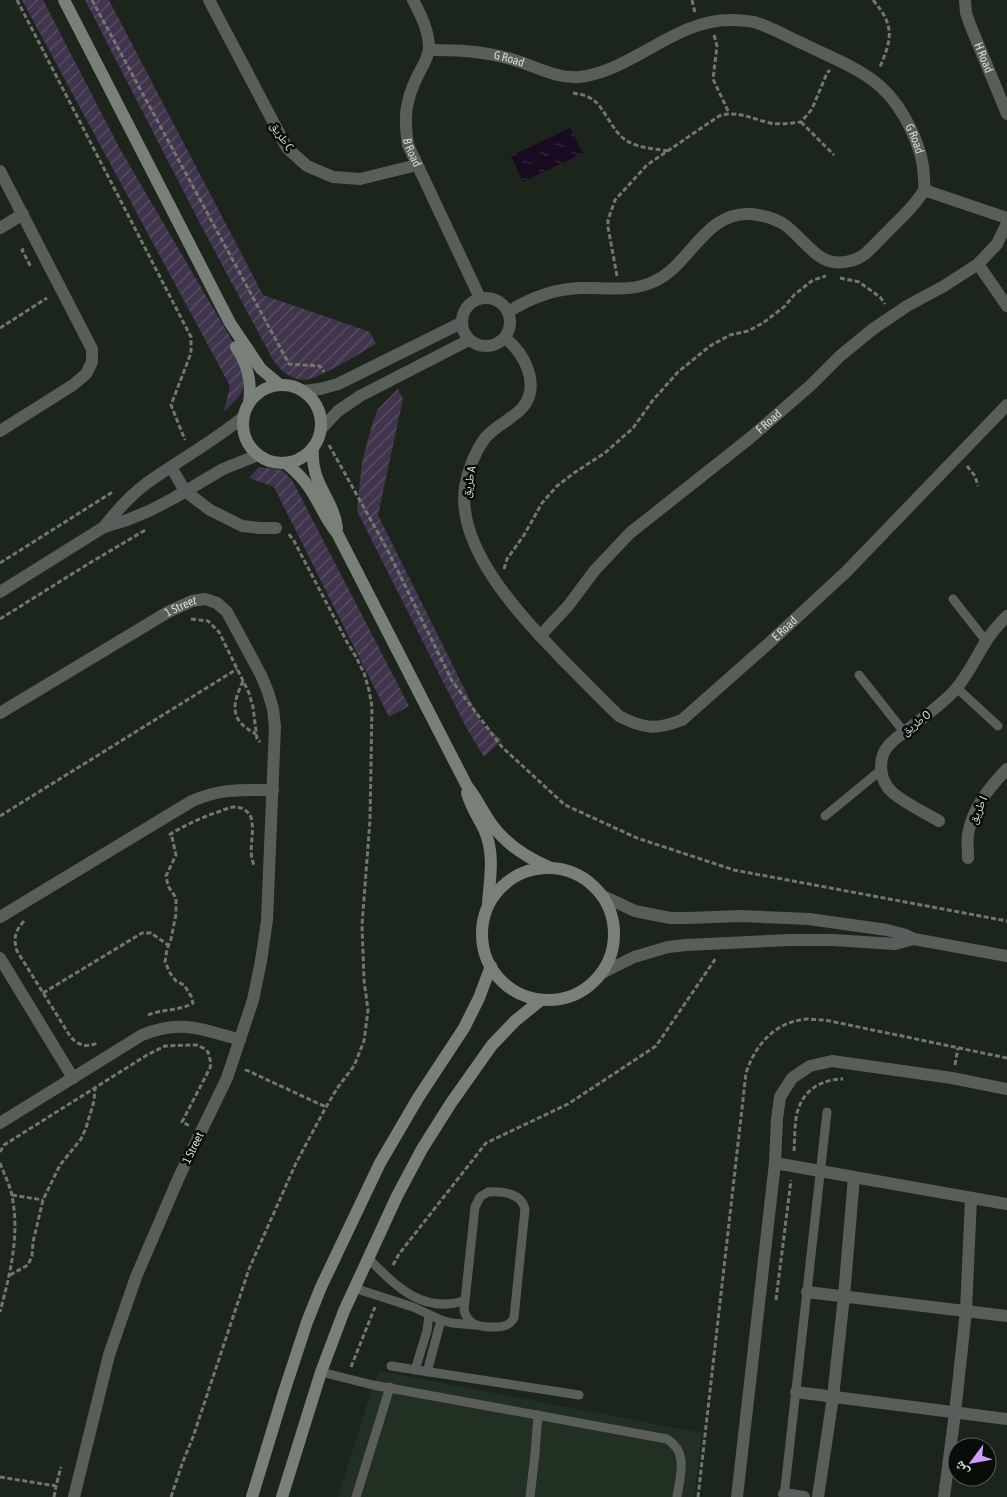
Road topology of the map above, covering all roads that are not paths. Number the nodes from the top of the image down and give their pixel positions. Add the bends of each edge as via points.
1 (64, 0) edge
2 (209, 0) edge
3 (413, 0) edge
4 (965, 0) edge
5 (429, 50) junction
6 (1007, 114) edge
7 (417, 165) junction
8 (0, 170) edge
9 (924, 190) junction
10 (23, 214) junction
11 (1007, 218) edge
12 (1007, 224) edge
13 (0, 228) edge
14 (978, 264) junction
15 (480, 298) junction
16 (1007, 306) edge
17 (508, 312) junction
18 (230, 323) junction
19 (461, 323) junction
20 (505, 338) junction
21 (469, 340) junction
22 (280, 385) junction
23 (303, 392) junction
24 (249, 403) junction
25 (1007, 405) edge
26 (243, 418) junction
27 (321, 429) junction
28 (0, 431) edge
29 (313, 448) junction
30 (258, 455) junction
31 (286, 463) junction
32 (172, 467) junction
33 (185, 491) junction
34 (136, 492) junction
35 (149, 511) junction
36 (104, 526) junction
37 (276, 528) road end
38 (337, 533) junction
39 (0, 592) edge
40 (953, 599) dead end
41 (1007, 616) edge
42 (540, 636) junction
43 (986, 640) junction
44 (859, 675) dead end
45 (957, 688) junction
46 (0, 714) edge
47 (998, 726) dead end
48 (904, 732) junction
49 (1007, 769) edge
50 (881, 770) junction
51 (467, 786) junction
52 (273, 790) junction
53 (825, 816) dead end
54 (939, 821) dead end
55 (968, 858) dead end
56 (549, 866) junction
57 (603, 896) junction
58 (488, 906) junction
59 (0, 917) edge
60 (914, 940) junction
61 (1007, 956) edge
62 (0, 958) edge
63 (491, 966) junction
64 (602, 973) junction
65 (541, 1000) junction
66 (240, 1040) junction
67 (73, 1078) junction
68 (1007, 1089) edge
69 (827, 1112) dead end
70 (0, 1123) edge
71 (775, 1163) junction
72 (820, 1171) junction
73 (854, 1177) junction
74 (971, 1198) junction
75 (1007, 1204) edge
76 (368, 1258) junction
77 (354, 1288) junction
78 (807, 1292) junction
79 (844, 1296) junction
80 (464, 1301) junction
81 (414, 1302) junction
82 (966, 1311) junction
83 (429, 1315) junction
84 (1007, 1316) edge
85 (441, 1320) junction
86 (475, 1325) junction
87 (391, 1366) dead end
88 (414, 1370) junction
89 (321, 1372) junction
90 (427, 1372) junction
91 (390, 1387) junction
92 (796, 1392) junction
93 (579, 1396) dead end
94 (833, 1397) junction
95 (955, 1413) junction
96 (538, 1415) junction
97 (1007, 1419) edge
98 (784, 1496) edge
99 (74, 1497) edge
100 (252, 1497) edge
101 (282, 1497) edge
102 (356, 1497) edge
103 (530, 1497) edge
104 (677, 1497) edge
105 (737, 1497) edge
106 (804, 1497) edge
107 (818, 1497) edge
108 (944, 1497) edge

1 - 18 street
2 - 7 street, طريق C via 287,148 307,166 333,177 360,179
3 - 5 street via 426,30
4 - 6 street, H Road via 971,27
5 - 7 street, B Road via 407,104 408,145
5 - 9 street, G Road via 469,50 513,59 564,76 579,77 605,71 668,37 711,21 753,22 860,72 881,87 899,108 913,133 924,170
7 - 15 street, B Road
8 - 10 street
9 - 11 street
9 - 17 street via 863,256 849,262 835,263 821,258 783,223 766,216 747,214 729,217 713,226 669,272 645,286 552,292
10 - 13 street
10 - 28 street via 92,349 92,362 86,374 73,386
12 - 14 street via 997,244
14 - 16 street
14 - 42 street, F Road via 873,329 750,438 630,533
15 - 17 street via 499,302
15 - 19 street via 465,310
17 - 20 street via 510,326
18 - 22 street via 261,369
18 - 24 street via 233,341 248,371
19 - 21 street
19 - 23 street via 338,384
20 - 21 street via 488,347
20 - 42 street, طريق A via 524,360 531,389 522,408 498,425 476,452 465,487 464,507 475,545 489,571
21 - 27 street via 360,396 338,411
22 - 23 street
22 - 24 street via 262,390
23 - 27 street via 315,404
24 - 26 street
25 - 42 street, E Road via 846,572 682,720 667,726 650,727 634,724 619,716
26 - 30 street via 247,442
26 - 32 street
27 - 29 street
29 - 31 street via 301,458
29 - 38 street via 314,470 334,515
30 - 31 street via 271,462
30 - 33 street via 223,469
31 - 38 street via 303,479
32 - 33 street
32 - 34 street
33 - 35 street
33 - 37 street via 210,510 242,526
34 - 35 street
34 - 36 street
35 - 36 street
36 - 39 street
38 - 51 street
40 - 43 lane
41 - 43 street, طريق O
43 - 45 street, طريق O
44 - 48 lane
45 - 47 lane
45 - 48 street, طريق O
46 - 52 street, 1 Street via 168,612 205,599 217,603 227,612 268,692 275,727
48 - 50 street, طريق O via 888,746 882,757
49 - 55 street, طريق I via 986,792 975,812 968,835
50 - 53 lane
50 - 54 street via 884,782 892,792
51 - 56 street via 506,841 526,856
51 - 58 street via 469,800 490,848
52 - 59 street via 207,794
52 - 66 street, 1 Street via 267,920 253,1000
56 - 57 street via 585,879
56 - 58 street via 513,878 503,885
57 - 60 street via 636,911 670,918 740,916 809,919 887,930
57 - 64 street via 615,932 611,957
58 - 63 street via 482,930 484,949
60 - 61 street
60 - 64 street via 895,944 799,940 686,945 651,951
62 - 67 street
63 - 65 street via 507,986
63 - 100 street via 464,1028 380,1163 322,1288 307,1322
64 - 65 street via 578,994
65 - 76 street via 492,1045 451,1103 422,1149
66 - 67 street via 186,1026 156,1029
66 - 99 street, 1 Street via 136,1277 109,1355
67 - 70 street
68 - 71 street via 832,1060 810,1066 792,1078 780,1098
69 - 72 lane
71 - 72 street
71 - 105 street
72 - 73 street
72 - 78 lane
73 - 74 street
73 - 79 street
74 - 75 street
74 - 82 street
76 - 77 street
76 - 81 lane
77 - 81 lane
77 - 89 street
78 - 79 street
78 - 92 lane
79 - 82 street
79 - 94 street
80 - 81 lane via 448,1305
80 - 86 lane via 465,1314
80 - 86 lane via 476,1202 488,1192 516,1196 525,1209 514,1318 499,1328
81 - 83 lane
82 - 84 street
82 - 95 street
83 - 85 lane
83 - 88 lane
85 - 86 lane
85 - 90 lane
87 - 88 lane
88 - 90 lane
89 - 91 lane
89 - 101 street
90 - 93 lane
91 - 96 lane
91 - 102 lane
92 - 94 street
92 - 98 lane
94 - 95 street
94 - 107 street
95 - 97 street
95 - 108 street
96 - 103 lane
96 - 104 lane via 667,1439 674,1444 682,1459
98 - 106 street

